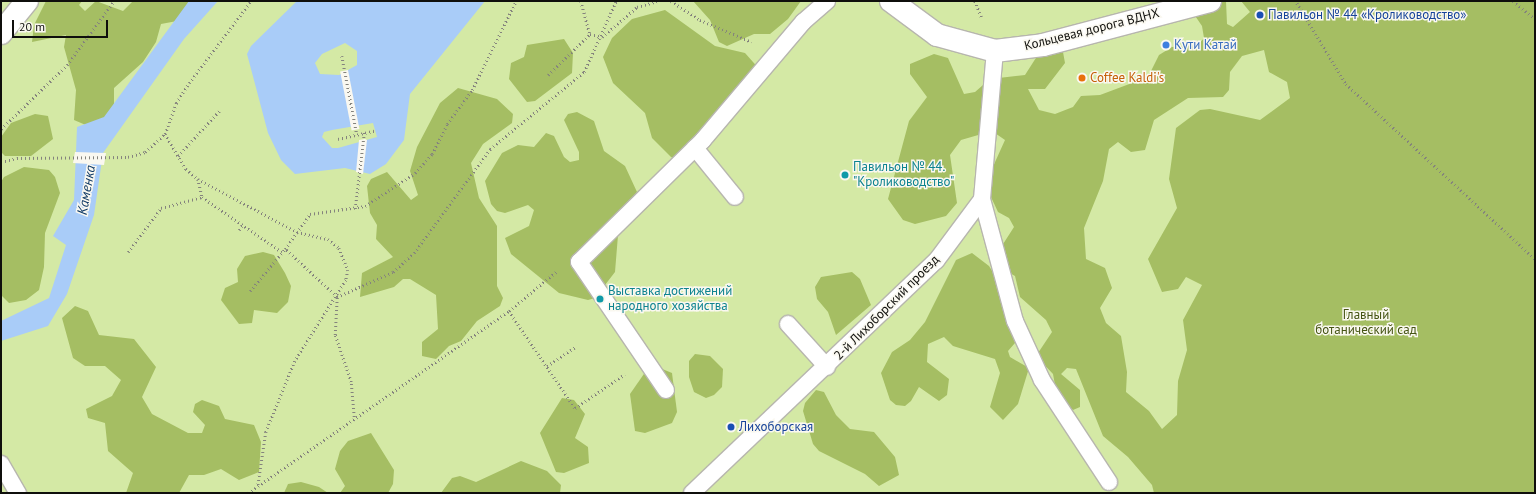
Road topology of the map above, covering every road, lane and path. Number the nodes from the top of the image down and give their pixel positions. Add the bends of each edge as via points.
1 (27, 1) edge
2 (114, 1) edge
3 (251, 1) edge
4 (516, 1) edge
5 (581, 1) edge
6 (616, 1) edge
7 (658, 1) edge
8 (671, 1) edge
9 (827, 1) edge
10 (891, 1) edge
11 (1210, 1) edge
12 (1513, 1) edge
13 (1297, 3) dead end
14 (1535, 19) edge
15 (1, 33) edge
16 (590, 34) junction
17 (602, 37) junction
18 (755, 43) dead end
19 (995, 51) junction
20 (342, 56) dead end
21 (548, 75) dead end
22 (220, 110) dead end
23 (1, 129) edge
24 (374, 130) dead end
25 (364, 133) junction
26 (166, 134) junction
27 (357, 135) junction
28 (338, 139) dead end
29 (695, 148) junction
30 (178, 156) junction
31 (1, 162) edge
32 (198, 179) junction
33 (735, 197) dead end
34 (202, 198) junction
35 (982, 199) junction
36 (355, 209) junction
37 (242, 225) junction
38 (239, 230) dead end
39 (297, 232) junction
40 (285, 249) junction
41 (128, 252) dead end
42 (282, 252) junction
43 (1535, 259) edge
44 (558, 270) dead end
45 (250, 291) dead end
46 (337, 297) junction
47 (509, 311) junction
48 (788, 324) dead end
49 (575, 347) dead end
50 (645, 362) junction
51 (547, 366) junction
52 (827, 367) junction
53 (666, 390) dead end
54 (354, 417) junction
55 (1, 464) edge
56 (1109, 482) dead end
57 (258, 486) junction
58 (18, 493) edge
59 (248, 493) edge
60 (692, 493) edge

1 - 15 street
2 - 23 path via 67,64
3 - 26 path via 176,103
4 - 36 path via 472,90 447,124 432,154 415,173 385,195
5 - 16 path
6 - 17 path
7 - 17 path via 637,7
8 - 18 path via 700,20
9 - 29 lane via 803,22
10 - 19 street, Кольцевая дорога ВДНХ via 937,35
11 - 19 street, Кольцевая дорога ВДНХ via 1043,45
12 - 14 path
13 - 43 path via 1346,84
16 - 17 path
16 - 21 path
17 - 46 path via 584,72 572,85 538,107 490,149 414,253 393,272
19 - 35 lane
20 - 27 path
22 - 30 path
24 - 25 path
25 - 27 path
25 - 36 path
26 - 30 path
26 - 31 path via 145,152 112,159 17,158
27 - 28 path
29 - 33 lane
29 - 50 lane via 579,262
30 - 32 path
32 - 34 path
32 - 39 path
34 - 37 path
34 - 41 path via 161,208
35 - 52 lane, 2-й Лихоборский проезд via 936,261
35 - 56 lane via 1015,321 1042,380
36 - 39 path via 310,214
37 - 38 path
37 - 42 path
39 - 40 path
39 - 46 path via 328,239 339,248 348,270
40 - 42 path
40 - 46 path
42 - 45 path
44 - 47 path
46 - 54 path via 334,335 351,382
46 - 57 path via 295,362 266,432
47 - 51 path
47 - 54 path
48 - 52 lane
49 - 51 path
50 - 51 path via 575,408
50 - 53 lane
52 - 60 lane, 2-й Лихоборский проезд
54 - 57 path
55 - 58 lane
57 - 59 path

